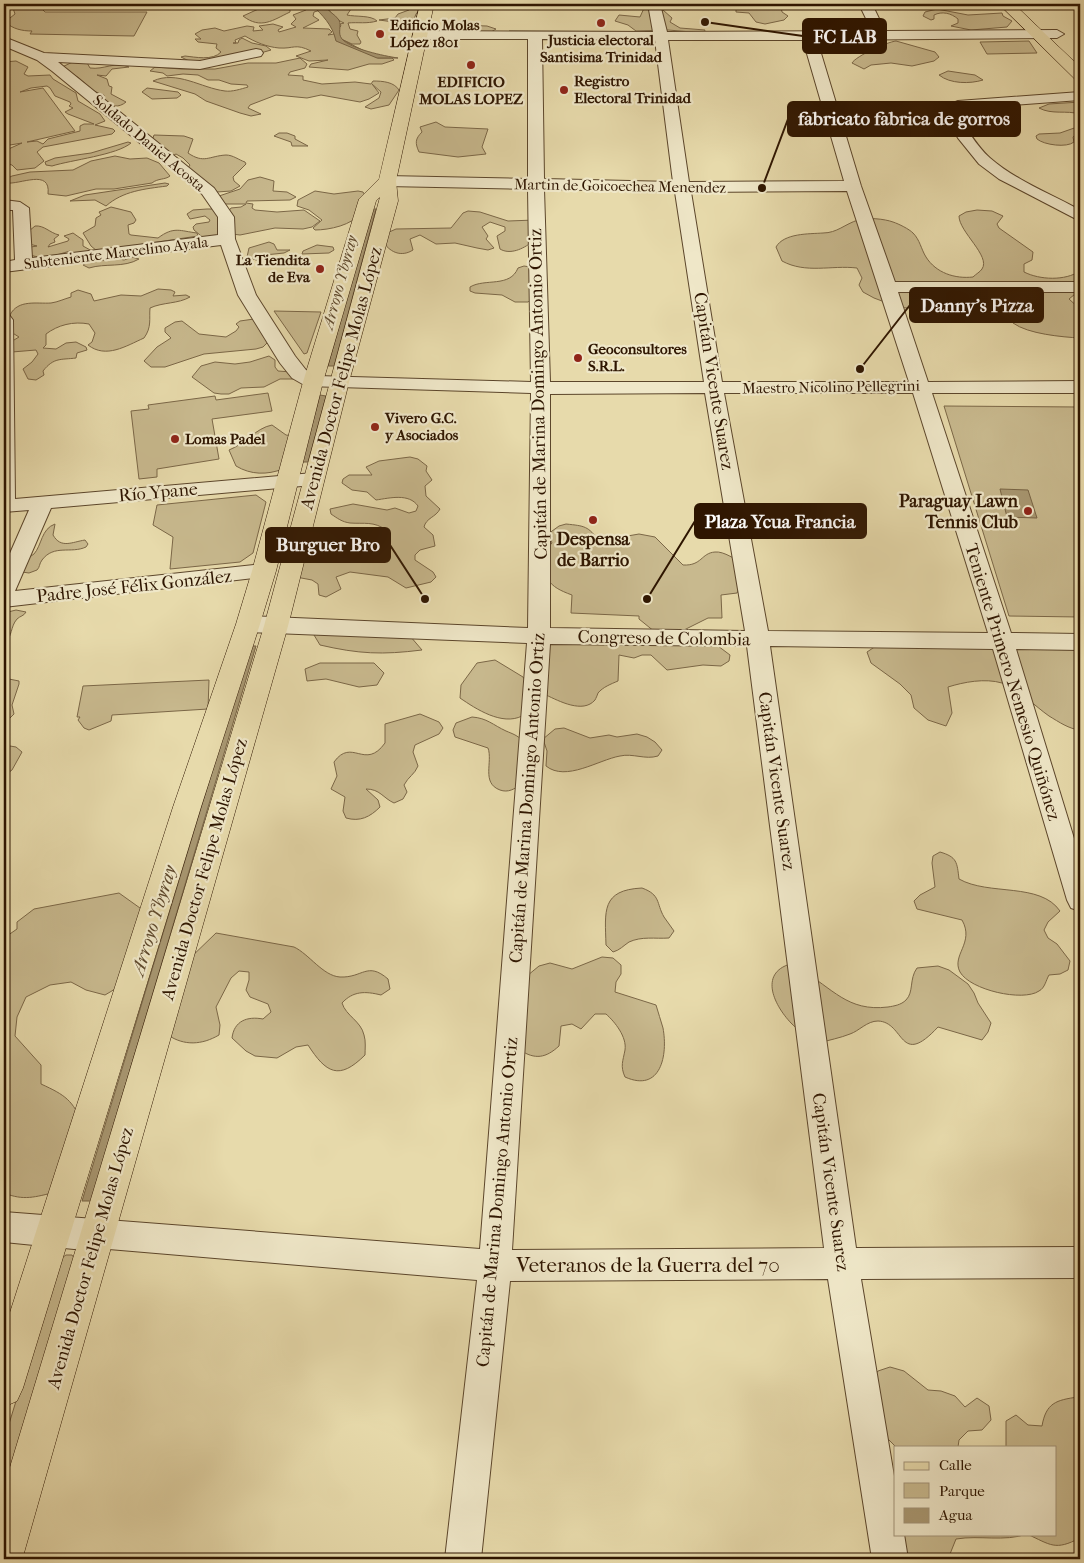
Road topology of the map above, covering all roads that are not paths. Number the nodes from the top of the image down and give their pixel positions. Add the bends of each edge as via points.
1 (427, 4) edge
2 (654, 4) edge
3 (866, 4) edge
4 (1006, 4) edge
5 (1024, 4) edge
6 (1057, 34) junction
7 (421, 35) junction
8 (535, 35) junction
9 (880, 35) junction
10 (1037, 35) junction
11 (661, 36) junction
12 (809, 36) junction
13 (4, 41) edge
14 (256, 53) dead end
15 (1080, 56) edge
16 (42, 57) junction
17 (1080, 75) edge
18 (1080, 96) edge
19 (387, 182) junction
20 (536, 186) junction
21 (853, 186) junction
22 (682, 187) junction
23 (4, 205) edge
24 (1078, 215) dead end
25 (227, 239) junction
26 (24, 264) junction
27 (4, 267) edge
28 (888, 287) junction
29 (1080, 287) edge
30 (4, 320) edge
31 (313, 382) junction
32 (339, 382) junction
33 (919, 386) junction
34 (1080, 387) edge
35 (541, 388) junction
36 (714, 388) junction
37 (300, 480) junction
38 (43, 502) junction
39 (4, 506) edge
40 (264, 571) junction
41 (4, 591) edge
42 (4, 600) edge
43 (248, 624) junction
44 (276, 626) junction
45 (539, 636) junction
46 (758, 639) junction
47 (1002, 642) junction
48 (1080, 642) edge
49 (1080, 900) edge
50 (4, 1227) edge
51 (53, 1232) junction
52 (97, 1233) junction
53 (1080, 1262) edge
54 (842, 1264) junction
55 (494, 1266) junction
56 (4, 1388) edge
57 (4, 1554) edge
58 (463, 1559) edge
59 (890, 1559) edge

1 - 7 main road, Avenida Doctor Felipe Molas López
2 - 11 street, Capitán Vicente Suarez
3 - 9 street
4 - 10 main road
5 - 6 main road
6 - 10 street
6 - 15 main road
7 - 8 street
7 - 19 main road, Avenida Doctor Felipe Molas López
8 - 11 street
8 - 20 street, Capitán de Marina Domingo Antonio Ortiz
9 - 10 street
9 - 12 street
10 - 17 main road
11 - 12 street
11 - 22 street, Capitán Vicente Suarez
12 - 21 street, Teniente Primero Nemesio Quiñónez
13 - 16 street, Soldado Daniel Acosta
14 - 16 street via 200,65
16 - 25 street, Soldado Daniel Acosta via 208,191 226,218
18 - 24 street via 958,105 948,110 984,161
19 - 20 street, Martin de Goicoechea Menendez
19 - 31 main road, Avenida Doctor Felipe Molas López via 368,199
19 - 32 main road, Avenida Doctor Felipe Molas López via 389,201
20 - 22 street, Martin de Goicoechea Menendez
20 - 35 street, Capitán de Marina Domingo Antonio Ortiz
21 - 22 street, Martin de Goicoechea Menendez
21 - 28 street, Teniente Primero Nemesio Quiñónez
22 - 36 street, Capitán Vicente Suarez
23 - 26 street via 21,208
25 - 26 street, Subteniente Marcelino Ayala
25 - 31 street, Soldado Daniel Acosta via 247,295 288,359 300,374
26 - 27 street, Subteniente Marcelino Ayala
28 - 29 street
28 - 33 street, Teniente Primero Nemesio Quiñónez
30 - 39 street
31 - 32 street, Maestro Nicolino Pellegrini
31 - 37 main road, Avenida Doctor Felipe Molas López
32 - 35 street, Maestro Nicolino Pellegrini
32 - 37 main road, Avenida Doctor Felipe Molas López
33 - 34 street, Maestro Nicolino Pellegrini
33 - 36 street, Maestro Nicolino Pellegrini
33 - 47 street, Teniente Primero Nemesio Quiñónez
35 - 36 street, Maestro Nicolino Pellegrini
35 - 45 street, Capitán de Marina Domingo Antonio Ortiz
36 - 46 street, Capitán Vicente Suarez
37 - 38 street, Río Ypane
37 - 40 main road, Avenida Doctor Felipe Molas López
37 - 44 main road, Avenida Doctor Felipe Molas López
38 - 39 street, Río Ypane
38 - 41 street
40 - 42 street, Padre José Félix González
40 - 43 main road, Avenida Doctor Felipe Molas López
43 - 44 street, Congreso de Colombia
43 - 51 main road, Avenida Doctor Felipe Molas López via 187,806
44 - 45 street, Congreso de Colombia
44 - 52 main road, Avenida Doctor Felipe Molas López
45 - 46 street, Congreso de Colombia
45 - 55 street, Capitán de Marina Domingo Antonio Ortiz
46 - 47 street, Congreso de Colombia
46 - 54 street, Capitán Vicente Suarez
47 - 48 street, Congreso de Colombia
47 - 49 street, Teniente Primero Nemesio Quiñónez
50 - 51 street, Veteranos de la Guerra del 70
51 - 52 street, Veteranos de la Guerra del 70
51 - 56 main road, Avenida Doctor Felipe Molas López
52 - 55 street, Veteranos de la Guerra del 70
52 - 57 main road, Avenida Doctor Felipe Molas López
53 - 54 street, Veteranos de la Guerra del 70
54 - 55 street, Veteranos de la Guerra del 70
54 - 59 street, Capitán Vicente Suarez
55 - 58 street, Capitán de Marina Domingo Antonio Ortiz

